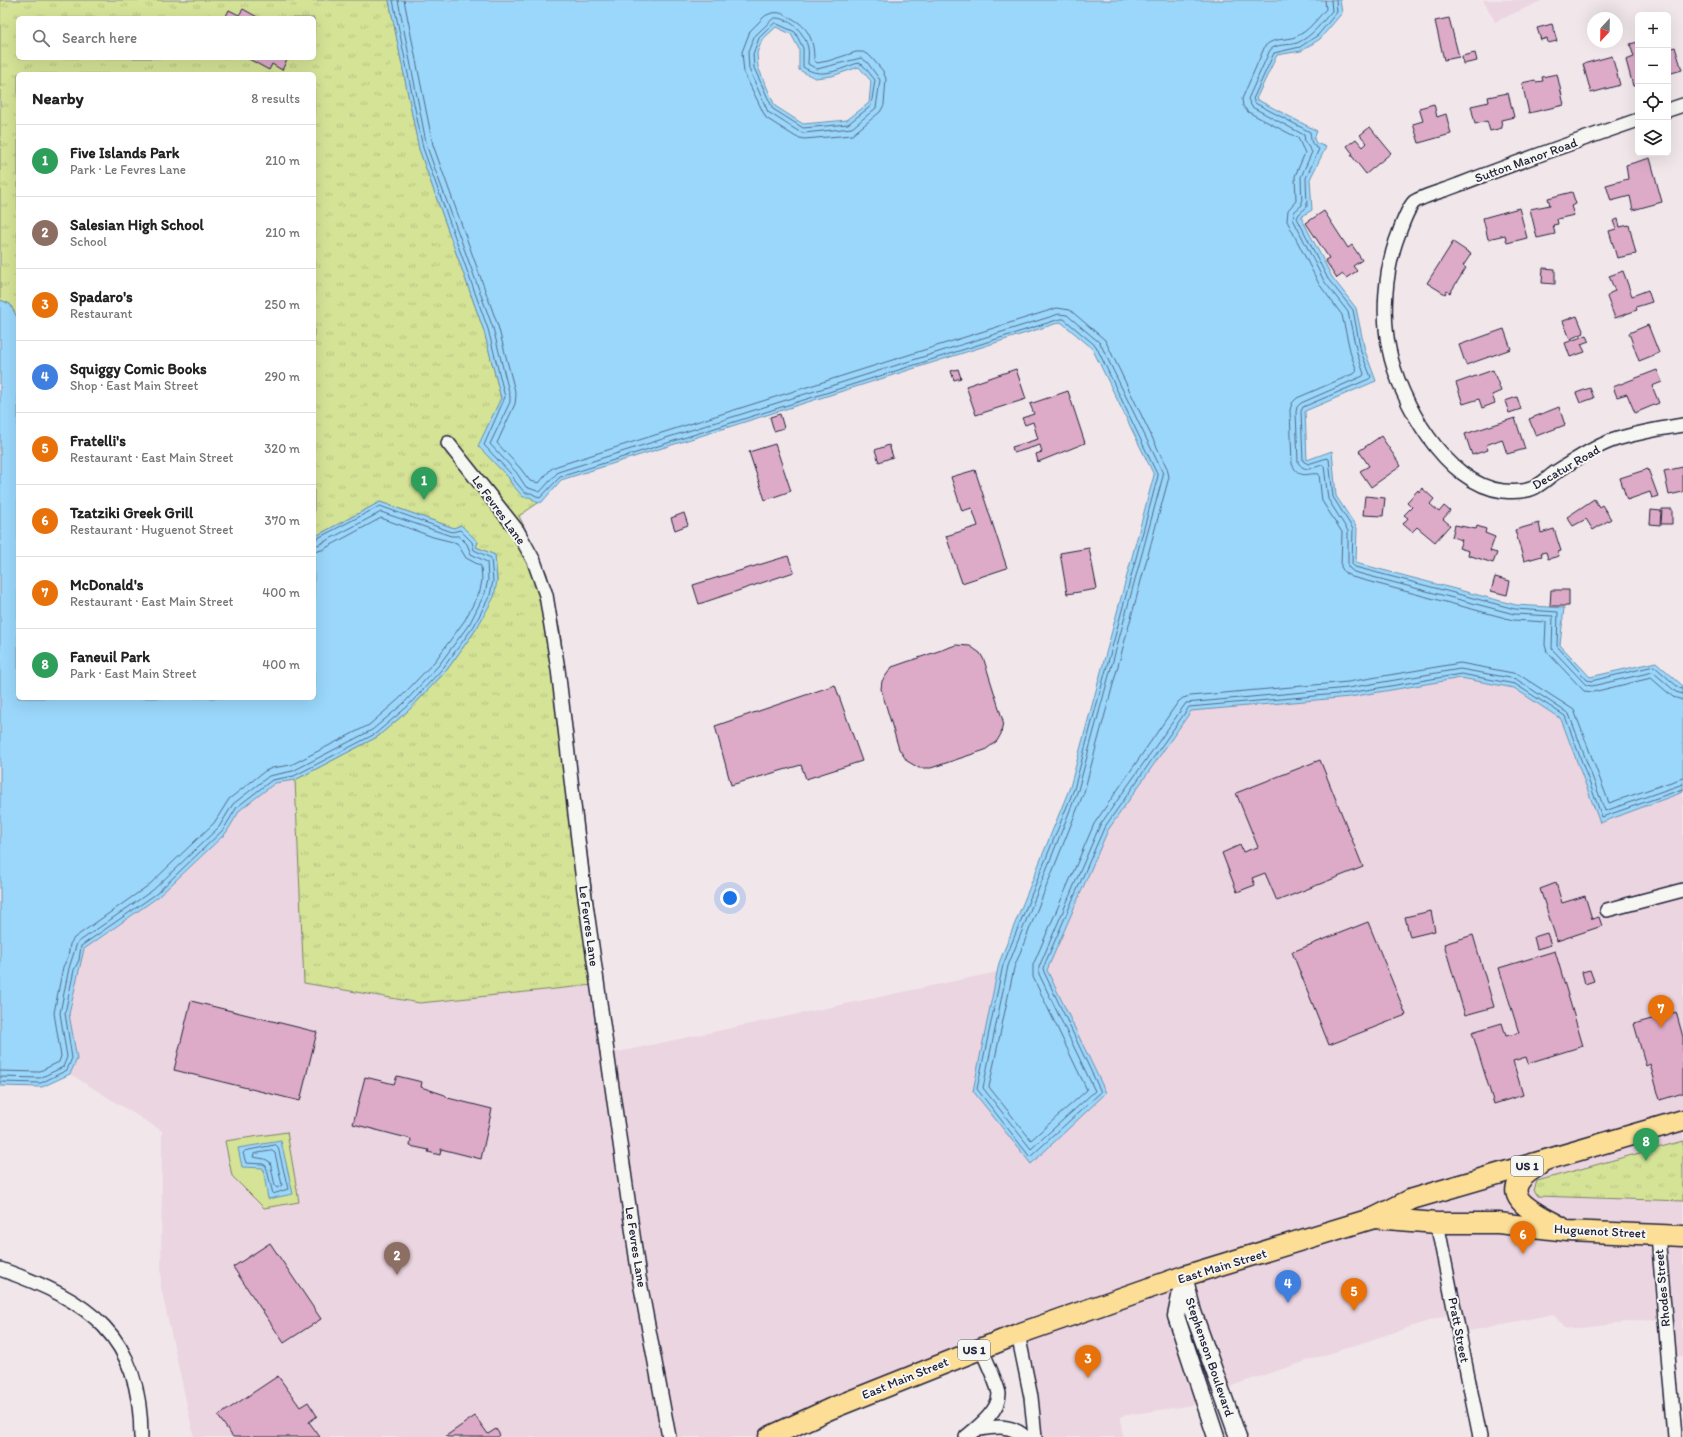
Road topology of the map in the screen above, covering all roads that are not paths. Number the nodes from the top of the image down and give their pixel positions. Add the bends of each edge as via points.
1 (1683, 105) edge
2 (1671, 109) edge
3 (1635, 121) edge
4 (1414, 202) joint
5 (1683, 425) edge
6 (448, 443) dead end
7 (1683, 890) edge
8 (1607, 910) dead end
9 (1683, 1120) edge
10 (1550, 1159) junction
11 (1374, 1218) junction
12 (1437, 1223) junction
13 (1568, 1231) junction
14 (1658, 1234) junction
15 (1683, 1236) edge
16 (0, 1269) edge
17 (1184, 1276) junction
18 (1018, 1334) junction
19 (981, 1348) junction
20 (970, 1433) edge
21 (141, 1437) edge
22 (669, 1437) edge
23 (769, 1437) edge
24 (1025, 1437) edge
25 (1035, 1437) edge
26 (1216, 1437) edge
27 (1238, 1437) edge
28 (1480, 1437) edge
29 (1675, 1437) edge

1 - 2 street
3 - 4 street, Sutton Manor Road via 1535,155
4 - 5 street, Decatur Road via 1402,223 1391,257 1386,322 1389,349 1399,385 1419,423 1439,452 1459,470 1486,487 1504,491 1524,491 1537,487 1556,472 1609,442 1652,430
6 - 22 street, Le Fevres Lane via 517,530 534,561 546,595 558,669 584,890 639,1277
7 - 8 street
9 - 10 main road, East Main Street / US 1
10 - 11 main road, East Main Street / US 1 via 1412,1199
10 - 13 main road via 1525,1174 1517,1191 1524,1206
11 - 12 main road, Huguenot Street / US 1
11 - 17 main road, East Main Street / US 1
12 - 13 main road, Huguenot Street / US 1 via 1498,1223
12 - 28 street, Pratt Street
13 - 14 main road, Huguenot Street / US 1
14 - 15 main road, Huguenot Street / US 1
14 - 29 street, Rhodes Street
16 - 21 street via 35,1281 75,1301 96,1318 112,1336 124,1353 136,1388
17 - 18 main road, East Main Street / US 1
17 - 26 street, Stephenson Boulevard via 1176,1316
17 - 27 street, Stephenson Boulevard via 1193,1312
18 - 19 main road, East Main Street / US 1
18 - 25 street via 1031,1397
19 - 20 street via 999,1393 997,1404
19 - 23 main road, East Main Street / US 1 via 830,1409
20 - 24 street via 997,1426 1010,1428

